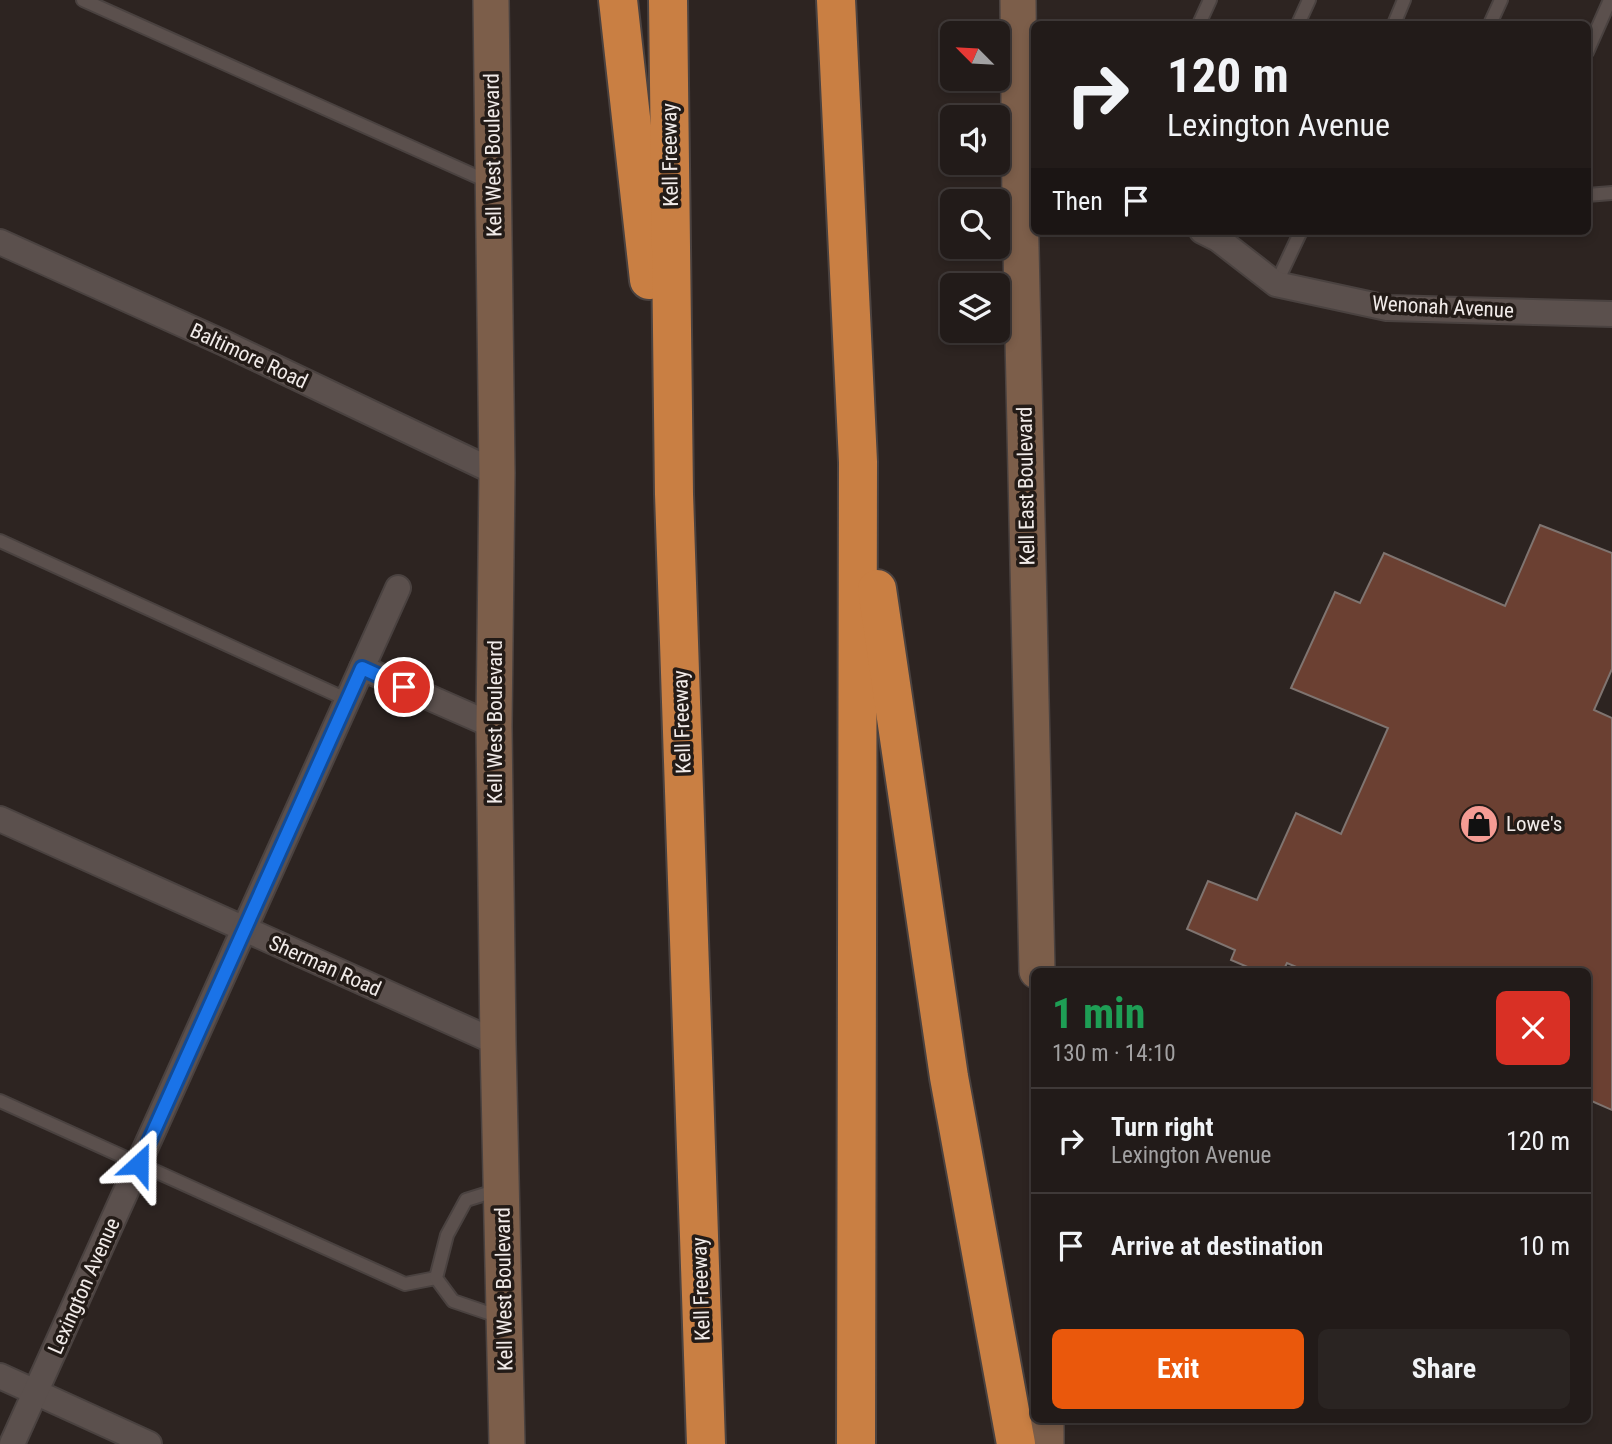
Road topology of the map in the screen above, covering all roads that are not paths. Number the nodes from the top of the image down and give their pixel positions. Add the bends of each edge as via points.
1 (83, 0) edge
2 (491, 0) edge
3 (618, 0) edge
4 (668, 0) edge
5 (836, 0) edge
6 (1018, 0) edge
7 (1210, 0) edge
8 (1309, 0) edge
9 (1404, 0) edge
10 (1501, 0) edge
11 (1610, 0) edge
12 (1200, 21) edge
13 (1299, 21) edge
14 (1395, 21) edge
15 (1491, 21) edge
16 (1591, 43) edge
17 (493, 184) junction
18 (1612, 193) edge
19 (1591, 195) edge
20 (1027, 200) edge
21 (1210, 235) edge
22 (1299, 235) edge
23 (0, 242) edge
24 (1276, 284) junction
25 (1612, 314) edge
26 (858, 462) junction
27 (497, 473) junction
28 (674, 494) junction
29 (0, 541) edge
30 (398, 588) dead end
31 (362, 668) junction
32 (348, 699) junction
33 (494, 726) junction
34 (0, 819) edge
35 (244, 929) junction
36 (1037, 968) edge
37 (498, 1043) junction
38 (0, 1101) edge
39 (139, 1164) junction
40 (501, 1189) junction
41 (436, 1278) junction
42 (504, 1319) junction
43 (0, 1376) edge
44 (36, 1392) junction
45 (1046, 1423) edge
46 (12, 1444) edge
47 (149, 1444) edge
48 (507, 1444) edge
49 (706, 1444) edge
50 (856, 1444) edge
51 (1016, 1444) edge
52 (1046, 1444) edge

1 - 17 lane
2 - 17 main road, Kell West Boulevard
3 - 28 highway
4 - 28 highway, Kell Freeway
5 - 26 highway
6 - 20 main road, Kell East Boulevard
7 - 12 lane
8 - 13 lane
9 - 14 lane
10 - 15 lane
11 - 16 lane
17 - 27 main road, Kell West Boulevard
18 - 19 lane
20 - 36 main road, Kell East Boulevard
21 - 24 street
22 - 24 lane
23 - 27 street, Baltimore Road
24 - 25 street, Wenonah Avenue via 1387,308
26 - 50 highway
26 - 51 highway via 949,1077
27 - 33 main road, Kell West Boulevard
28 - 49 highway, Kell Freeway
29 - 32 lane
30 - 31 street, Lexington Avenue
31 - 32 street, Lexington Avenue
31 - 33 street
32 - 35 street, Lexington Avenue
33 - 37 main road, Kell West Boulevard
34 - 35 street, Sherman Road
35 - 37 street, Sherman Road
35 - 39 street, Lexington Avenue
37 - 40 main road, Kell West Boulevard
38 - 39 lane
39 - 41 lane via 405,1284
39 - 44 street, Lexington Avenue
40 - 41 lane via 466,1200 447,1235
40 - 42 main road, Kell West Boulevard
41 - 42 lane via 453,1301
42 - 48 main road, Kell West Boulevard
43 - 44 street
44 - 46 street, Lexington Avenue
44 - 47 street
45 - 52 main road

